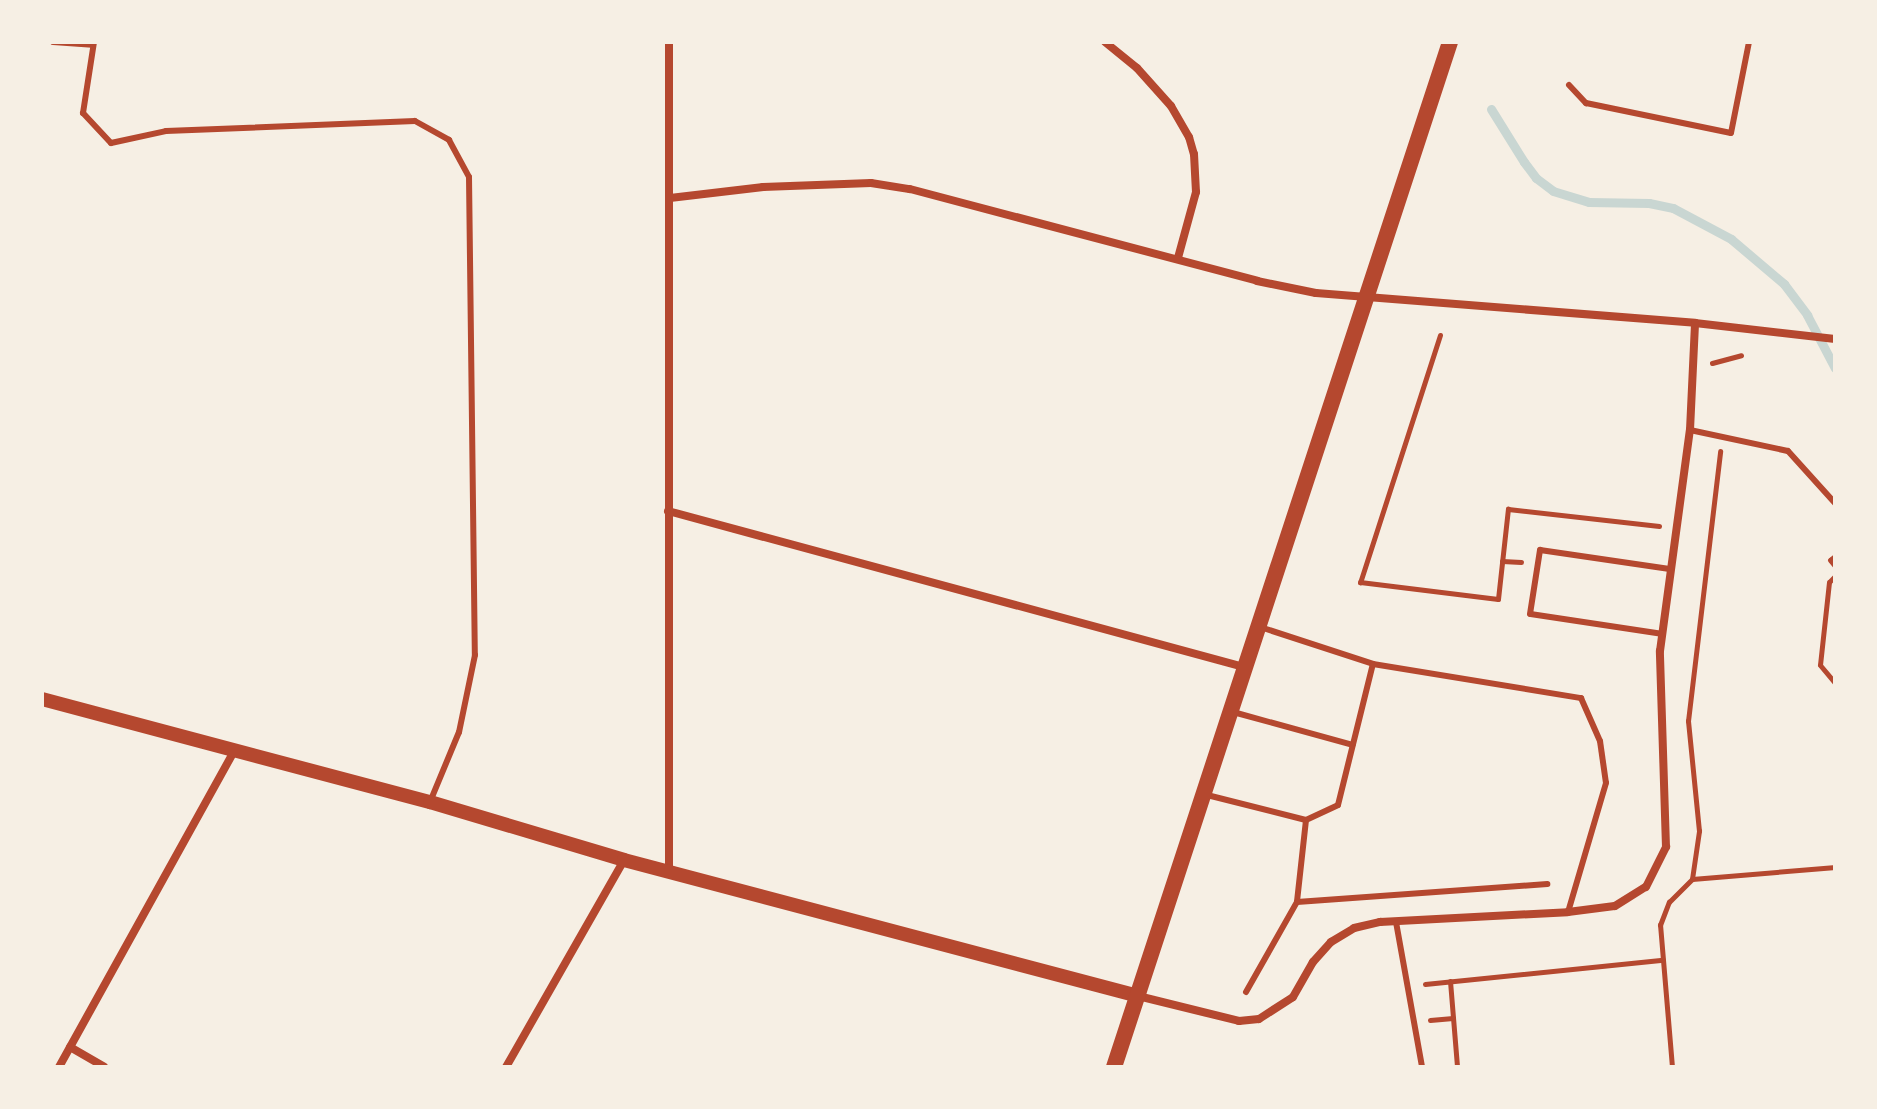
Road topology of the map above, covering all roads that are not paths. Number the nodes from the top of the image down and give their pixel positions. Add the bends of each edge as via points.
1 (53, 42) edge
2 (669, 42) edge
3 (1105, 42) edge
4 (1450, 42) edge
5 (1749, 42) edge
6 (93, 44) edge
7 (1569, 85) dead end
8 (670, 198) junction
9 (1178, 258) junction
10 (1364, 297) junction
11 (1695, 323) junction
12 (1835, 339) edge
13 (1690, 430) junction
14 (1835, 503) edge
15 (668, 511) junction
16 (1670, 569) junction
17 (1256, 626) junction
18 (1663, 634) junction
19 (1373, 664) junction
20 (1244, 667) junction
21 (42, 699) edge
22 (1230, 711) junction
23 (1353, 745) junction
24 (235, 750) junction
25 (1203, 794) junction
26 (430, 802) junction
27 (1306, 820) junction
28 (624, 860) junction
29 (669, 871) junction
30 (1547, 884) dead end
31 (1297, 902) junction
32 (1568, 912) junction
33 (1396, 922) junction
34 (1246, 992) dead end
35 (1138, 996) junction
36 (70, 1047) junction
37 (59, 1067) edge
38 (104, 1067) edge
39 (506, 1067) edge
40 (1114, 1067) edge
41 (1422, 1067) edge

1 - 6 lane
2 - 8 street
3 - 9 street via 1171,106 1189,137 1196,192
4 - 10 main road
5 - 7 lane via 1731,133 1586,103
6 - 26 lane via 83,113 111,143 166,131 415,121 449,140 469,177 475,655 459,732
8 - 9 street via 763,187 871,183
8 - 15 street
9 - 10 street via 1269,284
10 - 11 street
10 - 17 main road
11 - 12 street
11 - 13 street
13 - 14 lane via 1788,451
13 - 16 street
15 - 20 street
15 - 29 street
16 - 18 street
16 - 18 lane via 1540,550 1530,614
17 - 19 lane
17 - 20 main road
18 - 32 street via 1659,712 1666,847 1646,887 1615,906
19 - 23 lane
19 - 32 lane via 1581,698 1600,741 1606,783
20 - 22 main road
21 - 24 street
22 - 23 lane
22 - 25 main road
23 - 27 lane via 1338,805
24 - 26 street
24 - 36 street
25 - 27 lane
25 - 35 main road
26 - 28 street
27 - 31 lane
28 - 29 street
28 - 39 street
29 - 35 street
30 - 31 lane
31 - 34 lane
32 - 33 street
33 - 35 street via 1354,928 1331,942 1293,997 1259,1019 1239,1021
33 - 41 lane
35 - 40 main road
36 - 37 street
36 - 38 street

